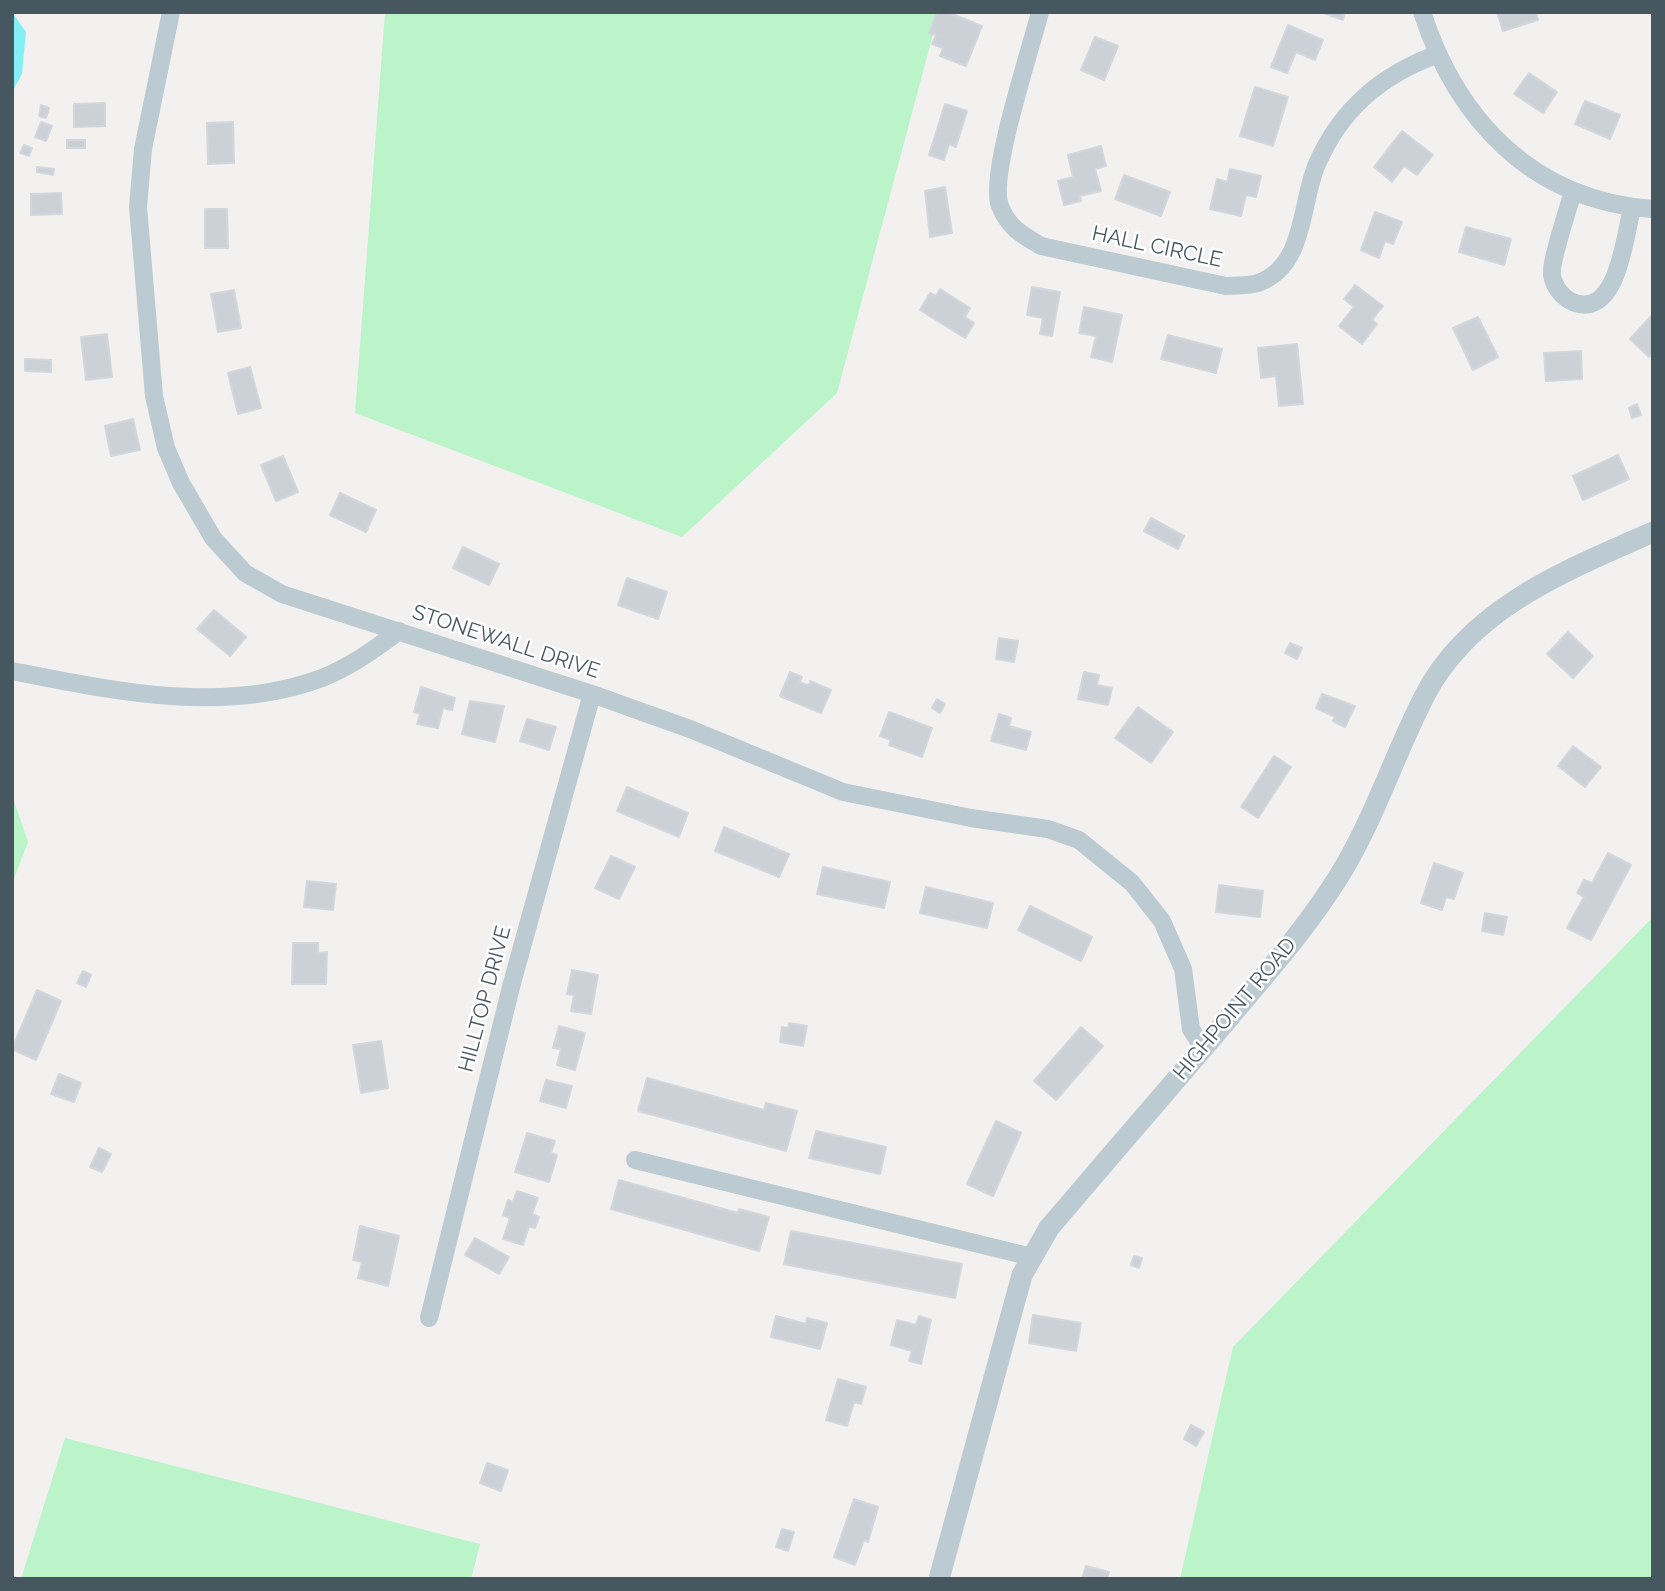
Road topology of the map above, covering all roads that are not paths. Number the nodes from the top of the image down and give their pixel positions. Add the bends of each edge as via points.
1 (171, 12) edge
2 (1040, 12) edge
3 (1422, 12) edge
4 (1436, 55) junction
5 (1573, 191) junction
6 (1632, 208) junction
7 (1653, 209) edge
8 (1653, 532) edge
9 (399, 631) junction
10 (12, 671) edge
11 (592, 694) junction
12 (1203, 1048) junction
13 (635, 1160) dead end
14 (1032, 1257) junction
15 (429, 1318) dead end
16 (939, 1579) edge

1 - 9 street, STONEWALL DRIVE via 143,149 138,207 154,396 166,448 213,538 245,573 282,594
2 - 4 street, HALL CIRCLE via 998,173 999,204 1014,230 1041,246 1226,286 1257,284 1278,272 1292,253 1317,164 1343,118 1384,79
3 - 4 street
4 - 5 street via 1460,99 1491,136 1530,167
5 - 6 street
5 - 6 street via 1551,272 1558,292 1576,303 1598,301 1612,289
6 - 7 street
8 - 12 street, HIGHPOINT ROAD via 1522,595 1487,620 1453,654 1426,693 1331,890
9 - 10 street via 363,657 323,677 276,692 232,698 110,691
9 - 11 street, STONEWALL DRIVE
11 - 12 street, STONEWALL DRIVE via 843,792 1048,829 1079,841 1132,883 1162,921 1182,969 1191,1029
11 - 15 street, HILLTOP DRIVE via 512,984
12 - 14 street, HIGHPOINT ROAD via 1049,1228
13 - 14 street
14 - 16 street, HIGHPOINT ROAD via 1022,1275

